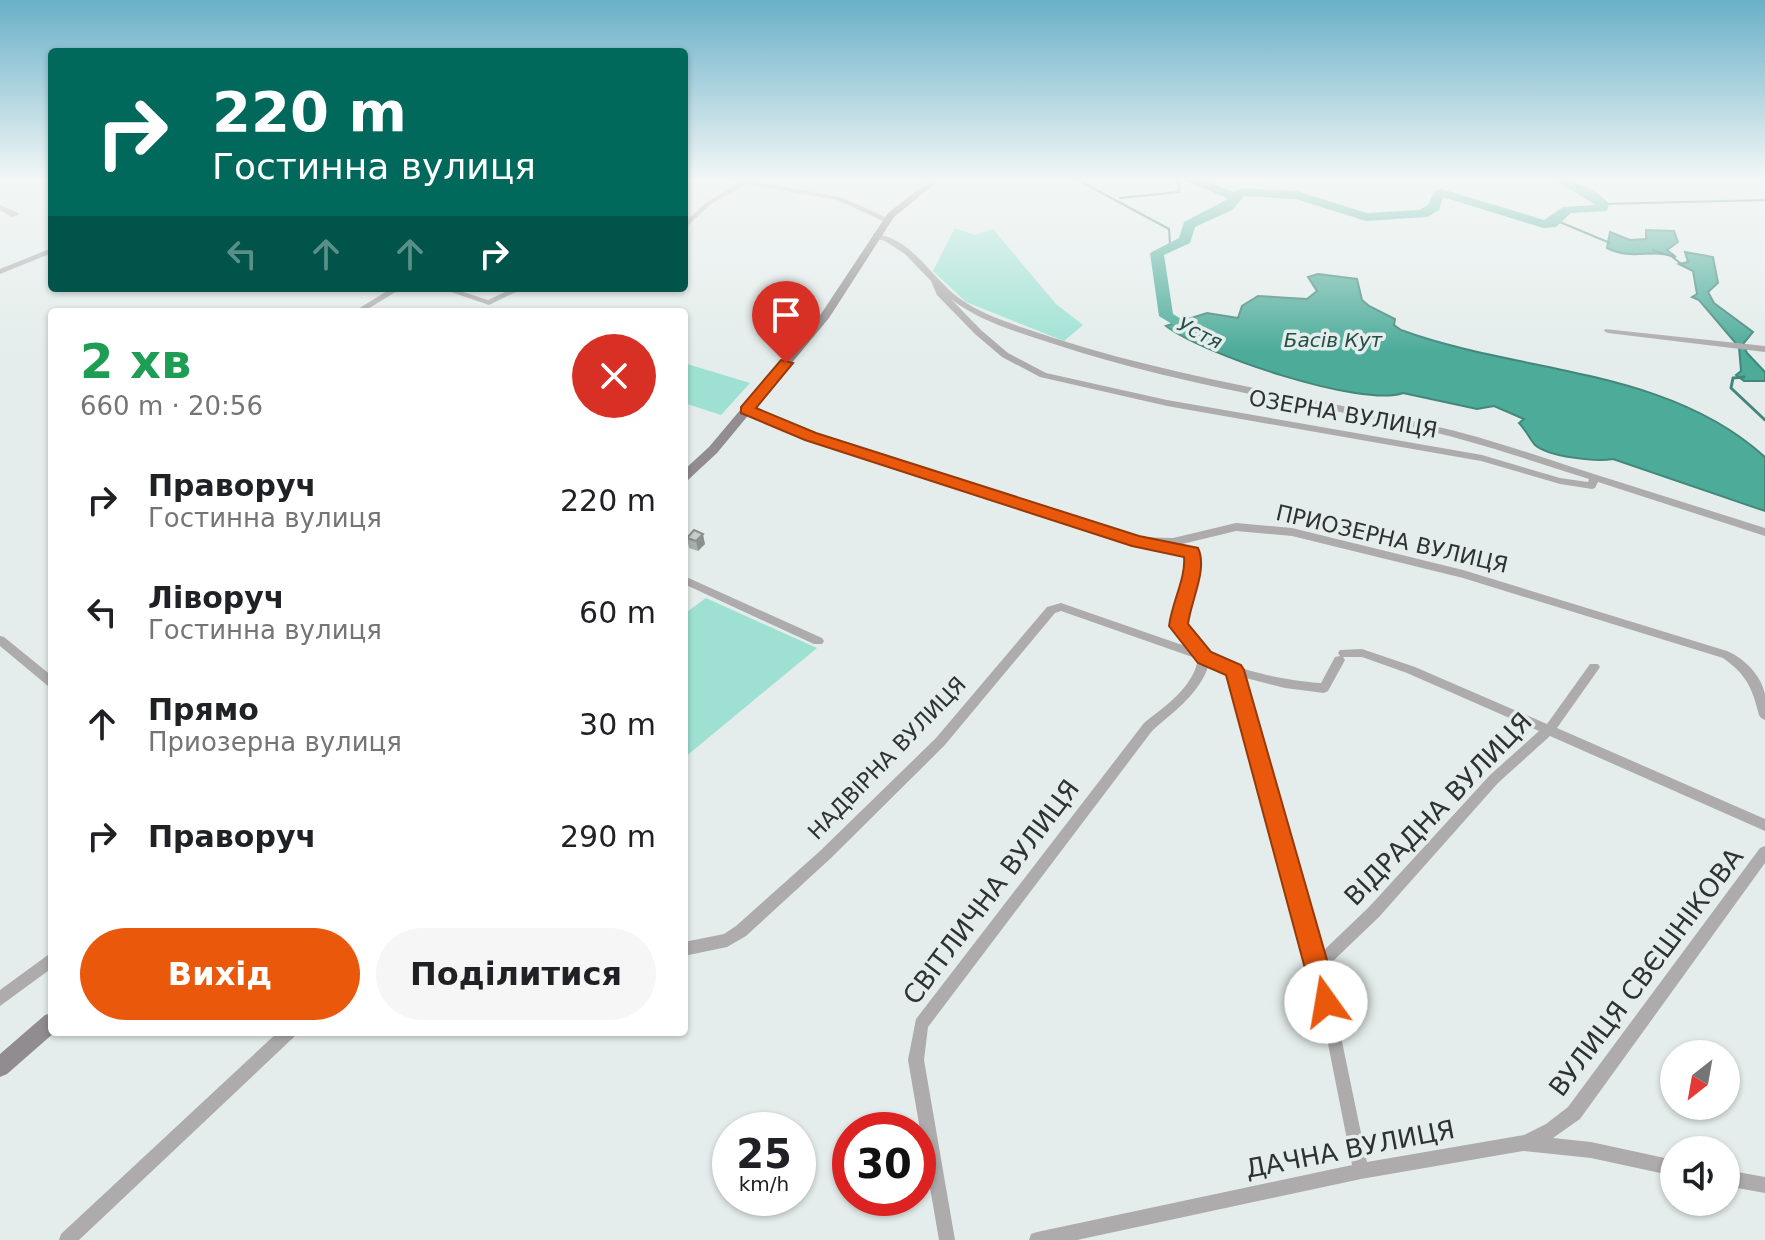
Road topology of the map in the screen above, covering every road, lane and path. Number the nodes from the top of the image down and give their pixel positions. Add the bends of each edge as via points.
1 (875, 237) edge
2 (881, 237) edge
3 (48, 252) edge
4 (0, 272) edge
5 (934, 282) junction
6 (391, 292) edge
7 (455, 292) edge
8 (512, 292) edge
9 (364, 308) edge
10 (1608, 331) dead end
11 (1765, 349) edge
12 (747, 410) junction
13 (688, 473) edge
14 (1594, 477) junction
15 (1765, 532) edge
16 (1138, 541) junction
17 (688, 582) edge
18 (0, 640) edge
19 (818, 641) dead end
20 (1204, 657) junction
21 (1594, 667) dead end
22 (1234, 670) junction
23 (48, 680) edge
24 (1765, 715) edge
25 (1549, 730) junction
26 (1765, 825) edge
27 (1765, 852) edge
28 (688, 948) edge
29 (48, 962) edge
30 (1321, 974) junction
31 (0, 999) edge
32 (48, 1025) edge
33 (285, 1036) edge
34 (0, 1067) edge
35 (1523, 1143) junction
36 (1660, 1165) edge
37 (1361, 1171) junction
38 (1740, 1181) edge
39 (1765, 1185) edge
40 (67, 1240) edge
41 (947, 1240) edge
42 (1037, 1240) edge

1 - 12 main road via 825,316
2 - 5 street via 907,251
3 - 4 street
5 - 14 street via 997,320 1117,363 1412,423
5 - 14 street, ОЗЕРНА ВУЛИЦЯ via 978,332 1005,355 1043,375 1167,403 1482,458 1560,481 1592,486
6 - 9 street
7 - 8 street via 489,303
10 - 11 street
12 - 13 main road
12 - 16 street, ПРИОЗЕРНА ВУЛИЦЯ via 811,437
14 - 15 street, ОЗЕРНА ВУЛИЦЯ
16 - 20 street via 1194,555 1178,617 1183,635
16 - 24 street, ПРИОЗЕРНА ВУЛИЦЯ via 1173,542 1236,527 1292,532 1463,574 1727,655 1748,668
17 - 19 street
18 - 23 street
20 - 22 street
20 - 28 street, НАДВІРНА ВУЛИЦЯ via 1061,607 1051,610 957,723 825,855 741,931 727,940
20 - 41 street, СВІТЛИЧНА ВУЛИЦЯ via 1204,671 1194,685 1148,727 921,1024 916,1060
21 - 25 street, ВІДРАДНА ВУЛИЦЯ
22 - 25 street via 1324,688 1341,656 1362,653
22 - 30 street
25 - 26 street
25 - 30 street, ВІДРАДНА ВУЛИЦЯ via 1494,779 1326,958
27 - 35 street, ВУЛИЦЯ СВЄШНІКОВА via 1574,1113
29 - 31 street
30 - 37 street
32 - 34 main road
33 - 40 street
35 - 36 street, ДАЧНА ВУЛИЦЯ
35 - 37 street, ДАЧНА ВУЛИЦЯ
37 - 42 street, ДАЧНА ВУЛИЦЯ
38 - 39 street

